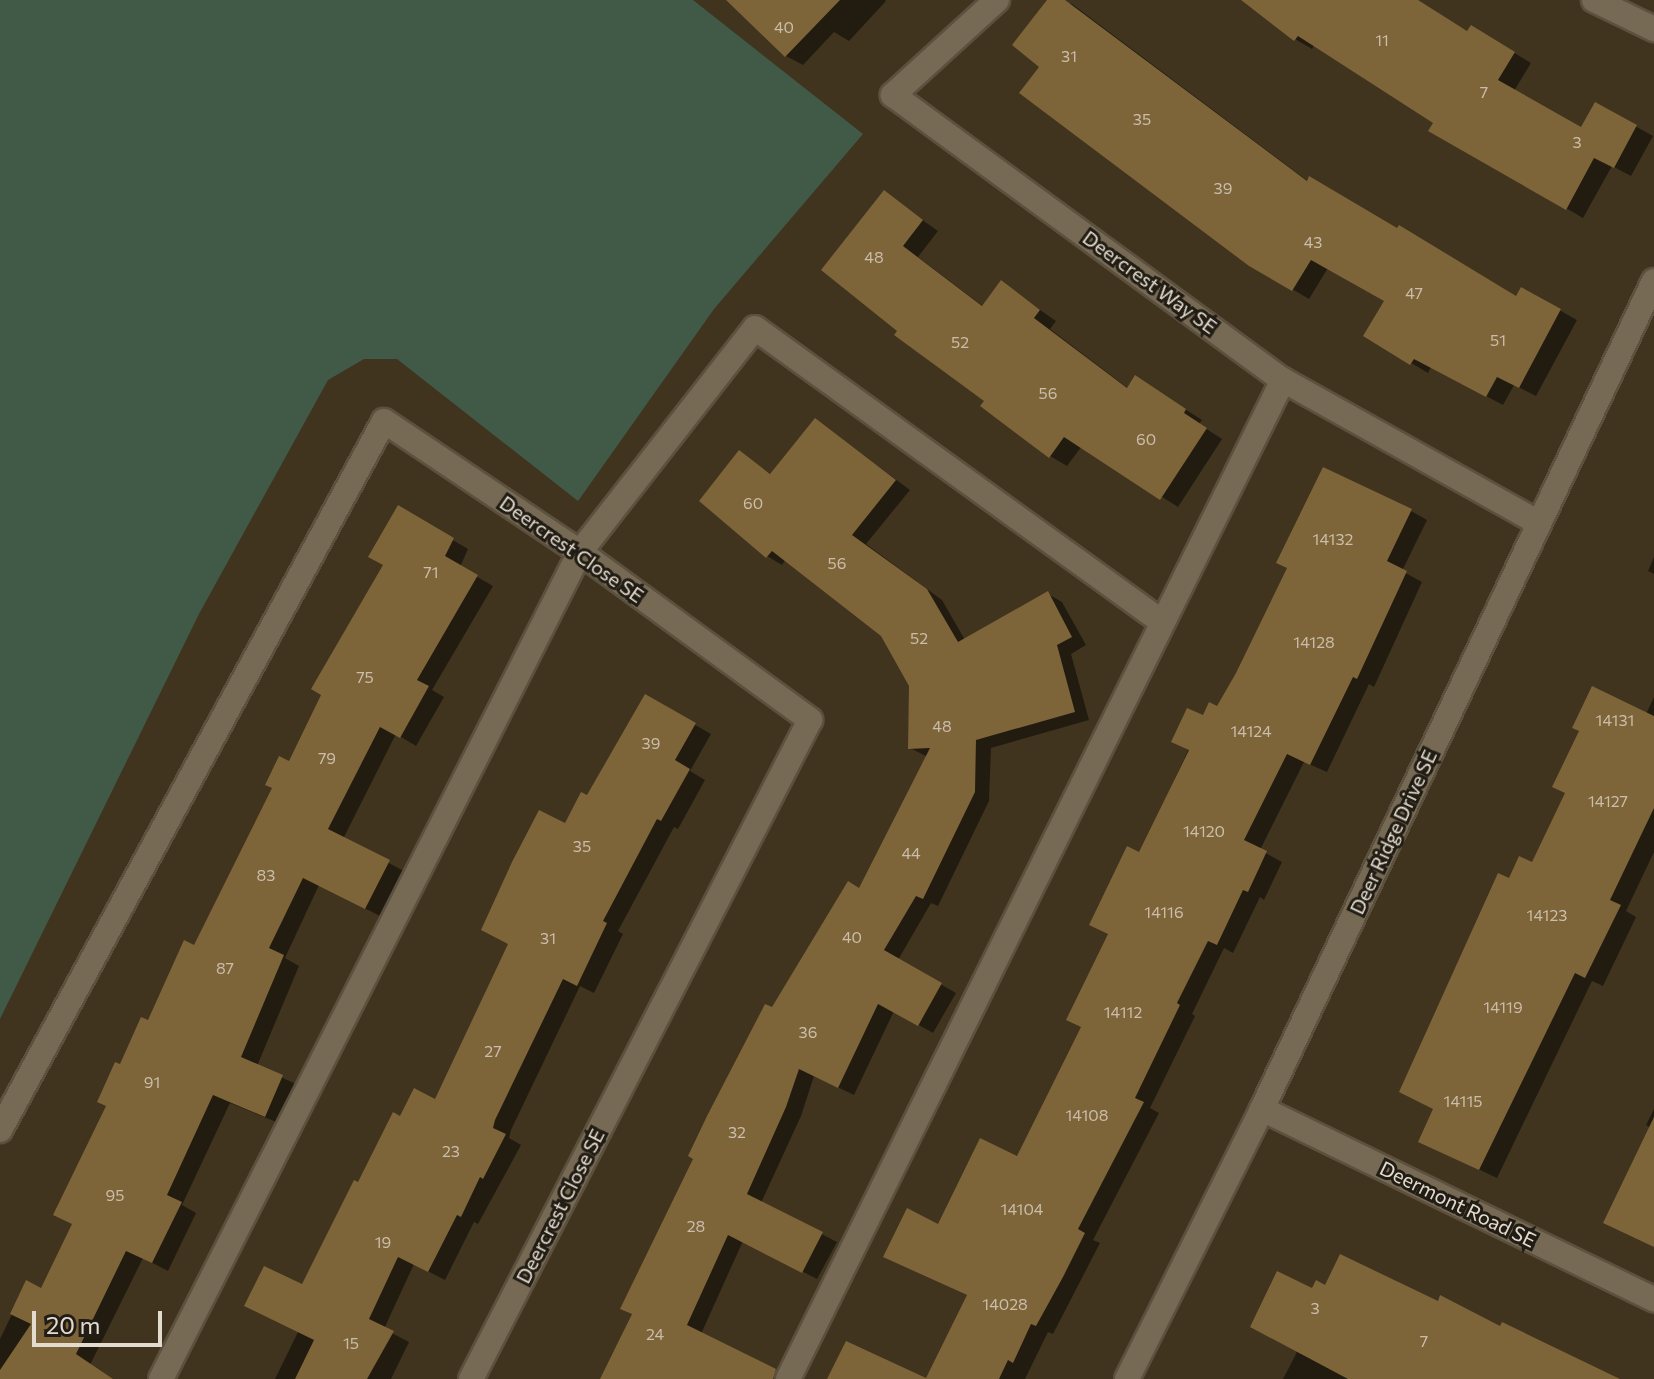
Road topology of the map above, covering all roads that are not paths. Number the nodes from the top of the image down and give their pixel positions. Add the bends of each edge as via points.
1 (997, 0) edge
2 (1594, 0) edge
3 (1654, 29) edge
4 (1654, 281) edge
5 (1283, 380) junction
6 (1539, 523) junction
7 (580, 552) junction
8 (1162, 622) junction
9 (1262, 1109) junction
10 (0, 1130) edge
11 (1654, 1299) edge
12 (161, 1379) edge
13 (471, 1379) edge
14 (788, 1379) edge
15 (1127, 1379) edge

1 - 5 street, Deercrest Way SE via 893,95
2 - 3 street
4 - 6 street, Deer Ridge Drive SE
5 - 6 street, Deercrest Way SE
5 - 8 street
6 - 9 street, Deer Ridge Drive SE
7 - 8 street via 755,328
7 - 10 street, Deercrest Close SE via 384,421
7 - 12 street
7 - 13 street, Deercrest Close SE via 810,720
8 - 14 street
9 - 11 street, Deermont Road SE
9 - 15 street, Deer Ridge Drive SE

